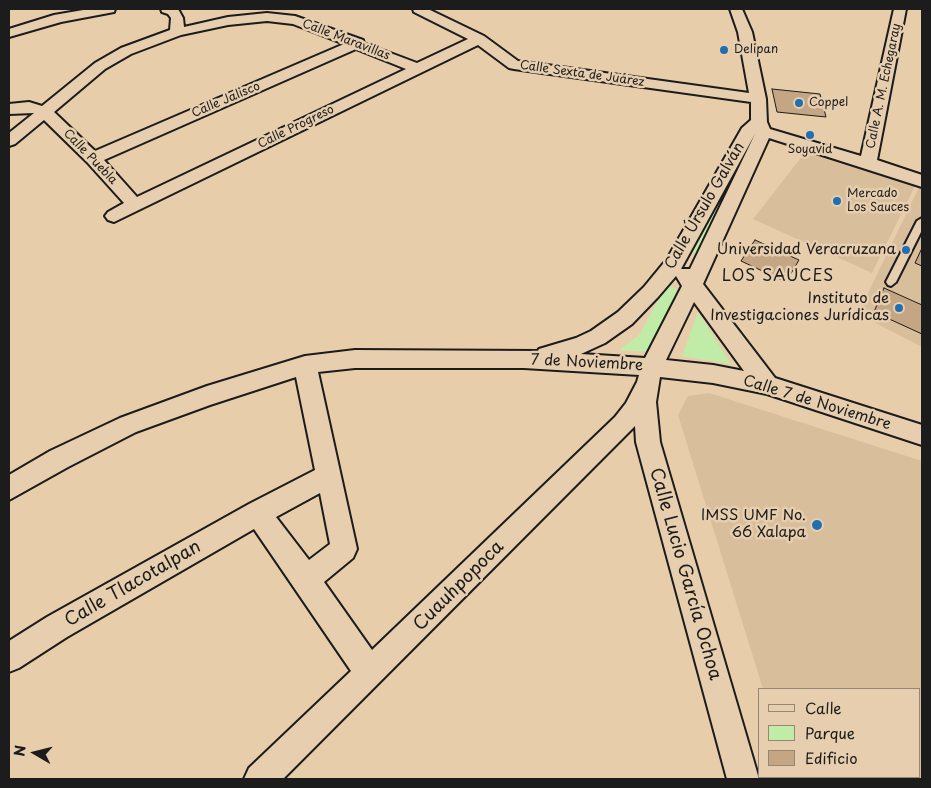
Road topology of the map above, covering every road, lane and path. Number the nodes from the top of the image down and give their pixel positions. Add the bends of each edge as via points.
1 (109, 9) edge
2 (167, 9) edge
3 (419, 9) edge
4 (736, 9) edge
5 (900, 9) edge
6 (177, 32) junction
7 (9, 33) edge
8 (479, 39) junction
9 (358, 43) junction
10 (417, 68) junction
11 (758, 99) junction
12 (9, 109) edge
13 (44, 111) junction
14 (758, 127) junction
15 (9, 141) edge
16 (93, 158) junction
17 (868, 163) junction
18 (922, 181) edge
19 (135, 205) junction
20 (114, 216) dead end
21 (922, 221) edge
22 (674, 264) junction
23 (891, 282) dead end
24 (693, 284) junction
25 (524, 359) junction
26 (305, 365) junction
27 (649, 375) junction
28 (767, 386) junction
29 (922, 435) edge
30 (328, 476) junction
31 (9, 488) edge
32 (258, 513) junction
33 (306, 579) junction
34 (9, 658) edge
35 (370, 673) junction
36 (260, 779) edge
37 (742, 779) edge

1 - 7 street via 59,18
2 - 6 street via 173,11 177,18
3 - 8 street, Calle Sexta de Juárez
4 - 11 street, Calle Úrsulo Galván via 745,32
5 - 17 street, Calle A. M. Echegaray
6 - 9 street, Calle Maravillas via 228,21 281,17
6 - 13 street, Calle Maravillas via 143,44 100,66
8 - 10 street, Calle Progreso
8 - 11 street, Calle Sexta de Juárez via 514,65
9 - 10 street, Calle Maravillas
9 - 16 street, Calle Jalisco
10 - 19 street, Calle Progreso
11 - 14 street, Calle Úrsulo Galván
12 - 13 street
13 - 15 street, Calle Maravillas
13 - 16 street, Calle Puebla
14 - 17 street
14 - 22 street, Calle Úrsulo Galván
14 - 24 street, Calle Úrsulo Galván
16 - 19 street, Calle Puebla
17 - 18 street
19 - 20 street, Calle Progreso
21 - 23 lane
22 - 24 street
22 - 25 street, Calle Úrsulo Galván via 651,292 613,328 572,348
24 - 27 street, Calle Úrsulo Galván
24 - 28 street
25 - 26 street via 355,359
25 - 27 street, 7 de Noviembre
26 - 30 street
26 - 31 street via 128,425
27 - 28 street, Calle 7 de Noviembre via 713,374
27 - 35 street, Cuauhpopoca via 642,397 623,424
27 - 37 street, Calle Lucio García Ochoa via 645,402 648,442
28 - 29 street, Calle 7 de Noviembre
30 - 32 street, Calle Tlacotalpan
30 - 33 street via 344,548
32 - 33 street
32 - 34 street, Calle Tlacotalpan via 57,627
33 - 35 street
35 - 36 street, Cuauhpopoca

